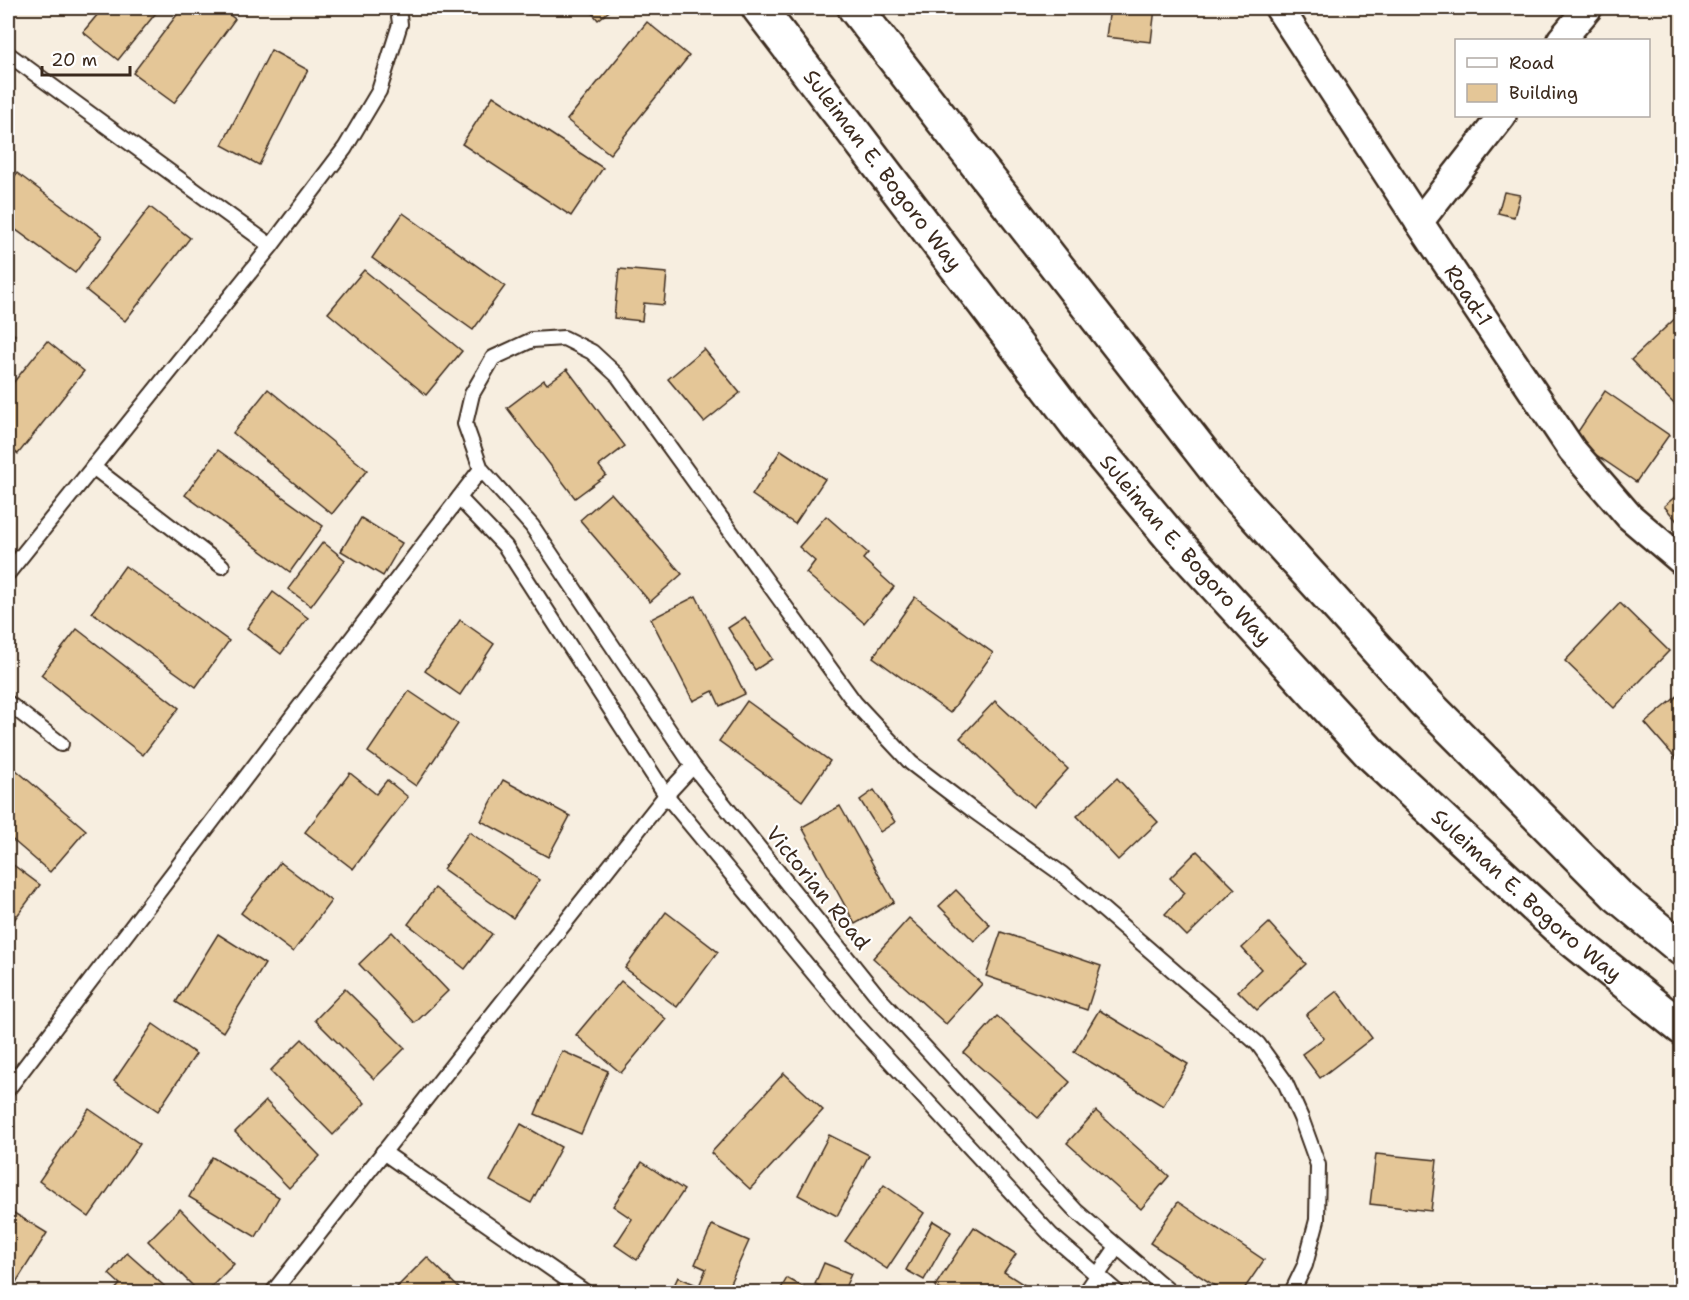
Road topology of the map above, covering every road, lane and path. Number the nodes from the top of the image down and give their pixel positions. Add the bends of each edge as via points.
1 (398, 8) edge
2 (759, 8) edge
3 (855, 8) edge
4 (1279, 8) edge
5 (1588, 8) edge
6 (1562, 39) edge
7 (8, 54) edge
8 (1501, 117) edge
9 (1419, 222) junction
10 (271, 246) junction
11 (93, 467) junction
12 (482, 469) junction
13 (459, 498) junction
14 (1682, 561) edge
15 (222, 566) dead end
16 (8, 573) edge
17 (8, 703) edge
18 (61, 744) dead end
19 (693, 766) junction
20 (666, 795) junction
21 (1682, 949) edge
22 (1682, 1028) edge
23 (8, 1089) edge
24 (383, 1152) junction
25 (1117, 1247) junction
26 (1098, 1276) junction
27 (273, 1293) edge
28 (585, 1293) edge
29 (1086, 1293) edge
30 (1117, 1293) edge
31 (1170, 1293) edge
32 (1292, 1293) edge

1 - 10 lane via 399,24 379,91 345,148
2 - 22 street, Suleiman E. Bogoro Way via 1077,425 1169,535 1370,753 1564,933
3 - 21 street via 1226,483 1422,699 1617,895
4 - 9 street, Road-1
5 - 6 street
7 - 10 lane
8 - 9 street
9 - 14 street, Road-1 via 1572,450 1629,516
10 - 11 lane
11 - 15 lane
11 - 16 lane
12 - 13 lane
12 - 19 lane, Victorian Road via 532,526
12 - 32 lane via 465,424 472,394 493,358 532,340 564,338 592,352 618,376 855,703 911,763 1062,874 1258,1044 1284,1080 1318,1165 1317,1220 1305,1265
13 - 20 lane via 505,546
13 - 23 lane
17 - 18 lane
19 - 20 lane
19 - 25 lane, Victorian Road via 880,999 1076,1211
20 - 24 lane
20 - 26 lane via 854,1022 1051,1235
24 - 27 lane
24 - 28 lane
25 - 26 lane
25 - 31 lane, Victorian Road
26 - 29 lane
26 - 30 lane

